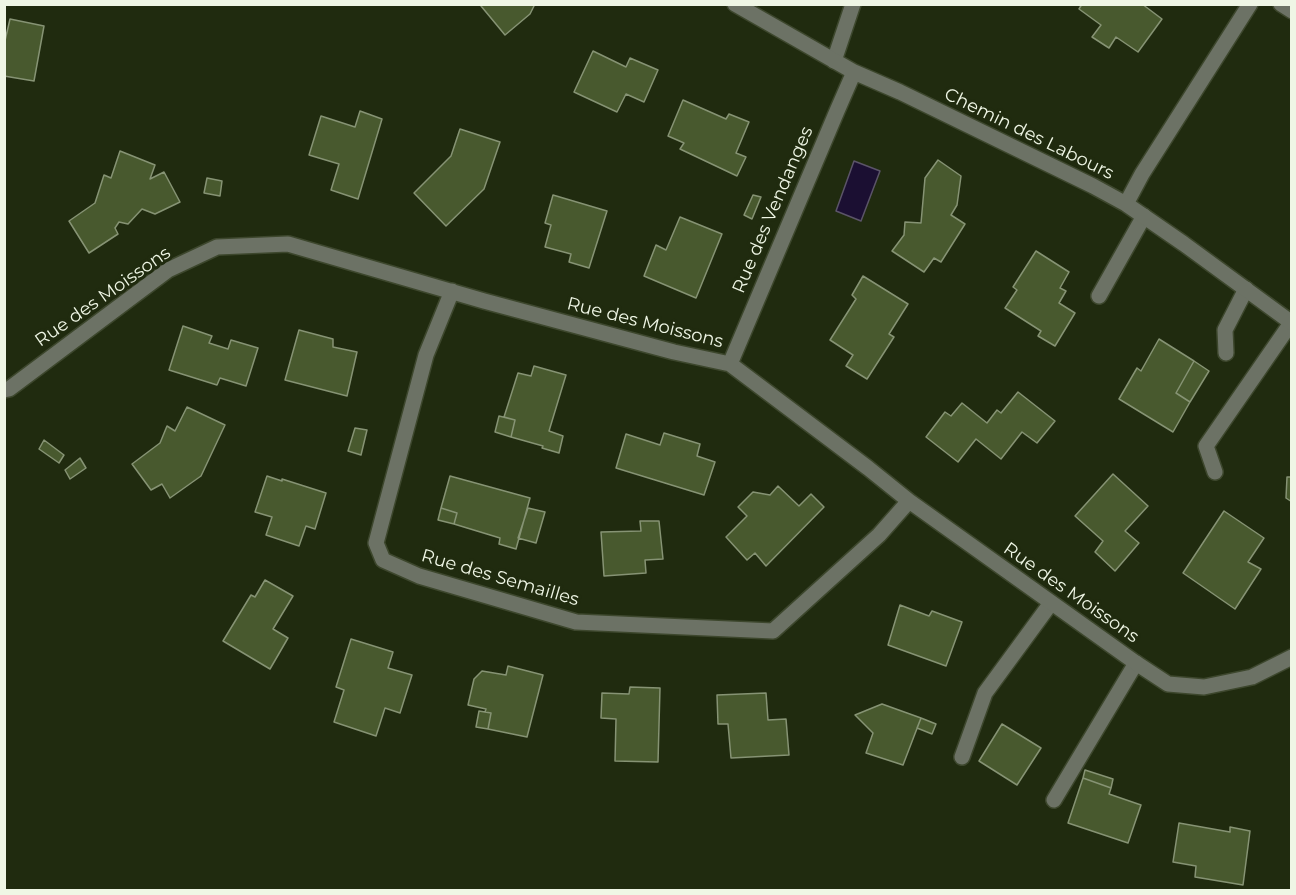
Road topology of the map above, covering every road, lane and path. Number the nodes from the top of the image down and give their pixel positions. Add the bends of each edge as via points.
1 (735, 4) edge
2 (853, 4) edge
3 (1250, 4) edge
4 (1281, 4) edge
5 (1292, 11) edge
6 (834, 61) junction
7 (854, 72) junction
8 (1126, 204) junction
9 (1144, 216) junction
10 (1246, 289) junction
11 (452, 291) junction
12 (1099, 296) dead end
13 (1292, 323) edge
14 (1226, 353) dead end
15 (730, 364) junction
16 (4, 390) edge
17 (1215, 472) dead end
18 (909, 501) junction
19 (1051, 603) junction
20 (1292, 657) edge
21 (1136, 663) junction
22 (962, 757) dead end
23 (1054, 800) dead end

1 - 6 street, Chemin des Labours
2 - 6 street
3 - 8 street
4 - 5 street
6 - 7 street, Chemin des Labours
7 - 8 street, Chemin des Labours
7 - 15 street, Rue des Vendanges
8 - 9 street, Chemin des Labours
9 - 10 street, Chemin des Labours
9 - 12 street
10 - 13 street, Chemin des Labours
10 - 14 street via 1225,330
11 - 15 street, Rue des Moissons
11 - 16 street, Rue des Moissons via 288,244 217,248 168,270
11 - 18 street, Rue des Semailles via 426,355 376,543 383,560 419,576 576,622 773,631 879,535
13 - 17 street via 1206,446
15 - 18 street, Rue des Moissons
18 - 19 street, Rue des Moissons
19 - 21 street, Rue des Moissons
19 - 22 street via 985,693
20 - 21 street, Rue des Moissons via 1252,677 1204,687 1168,684
21 - 23 street

